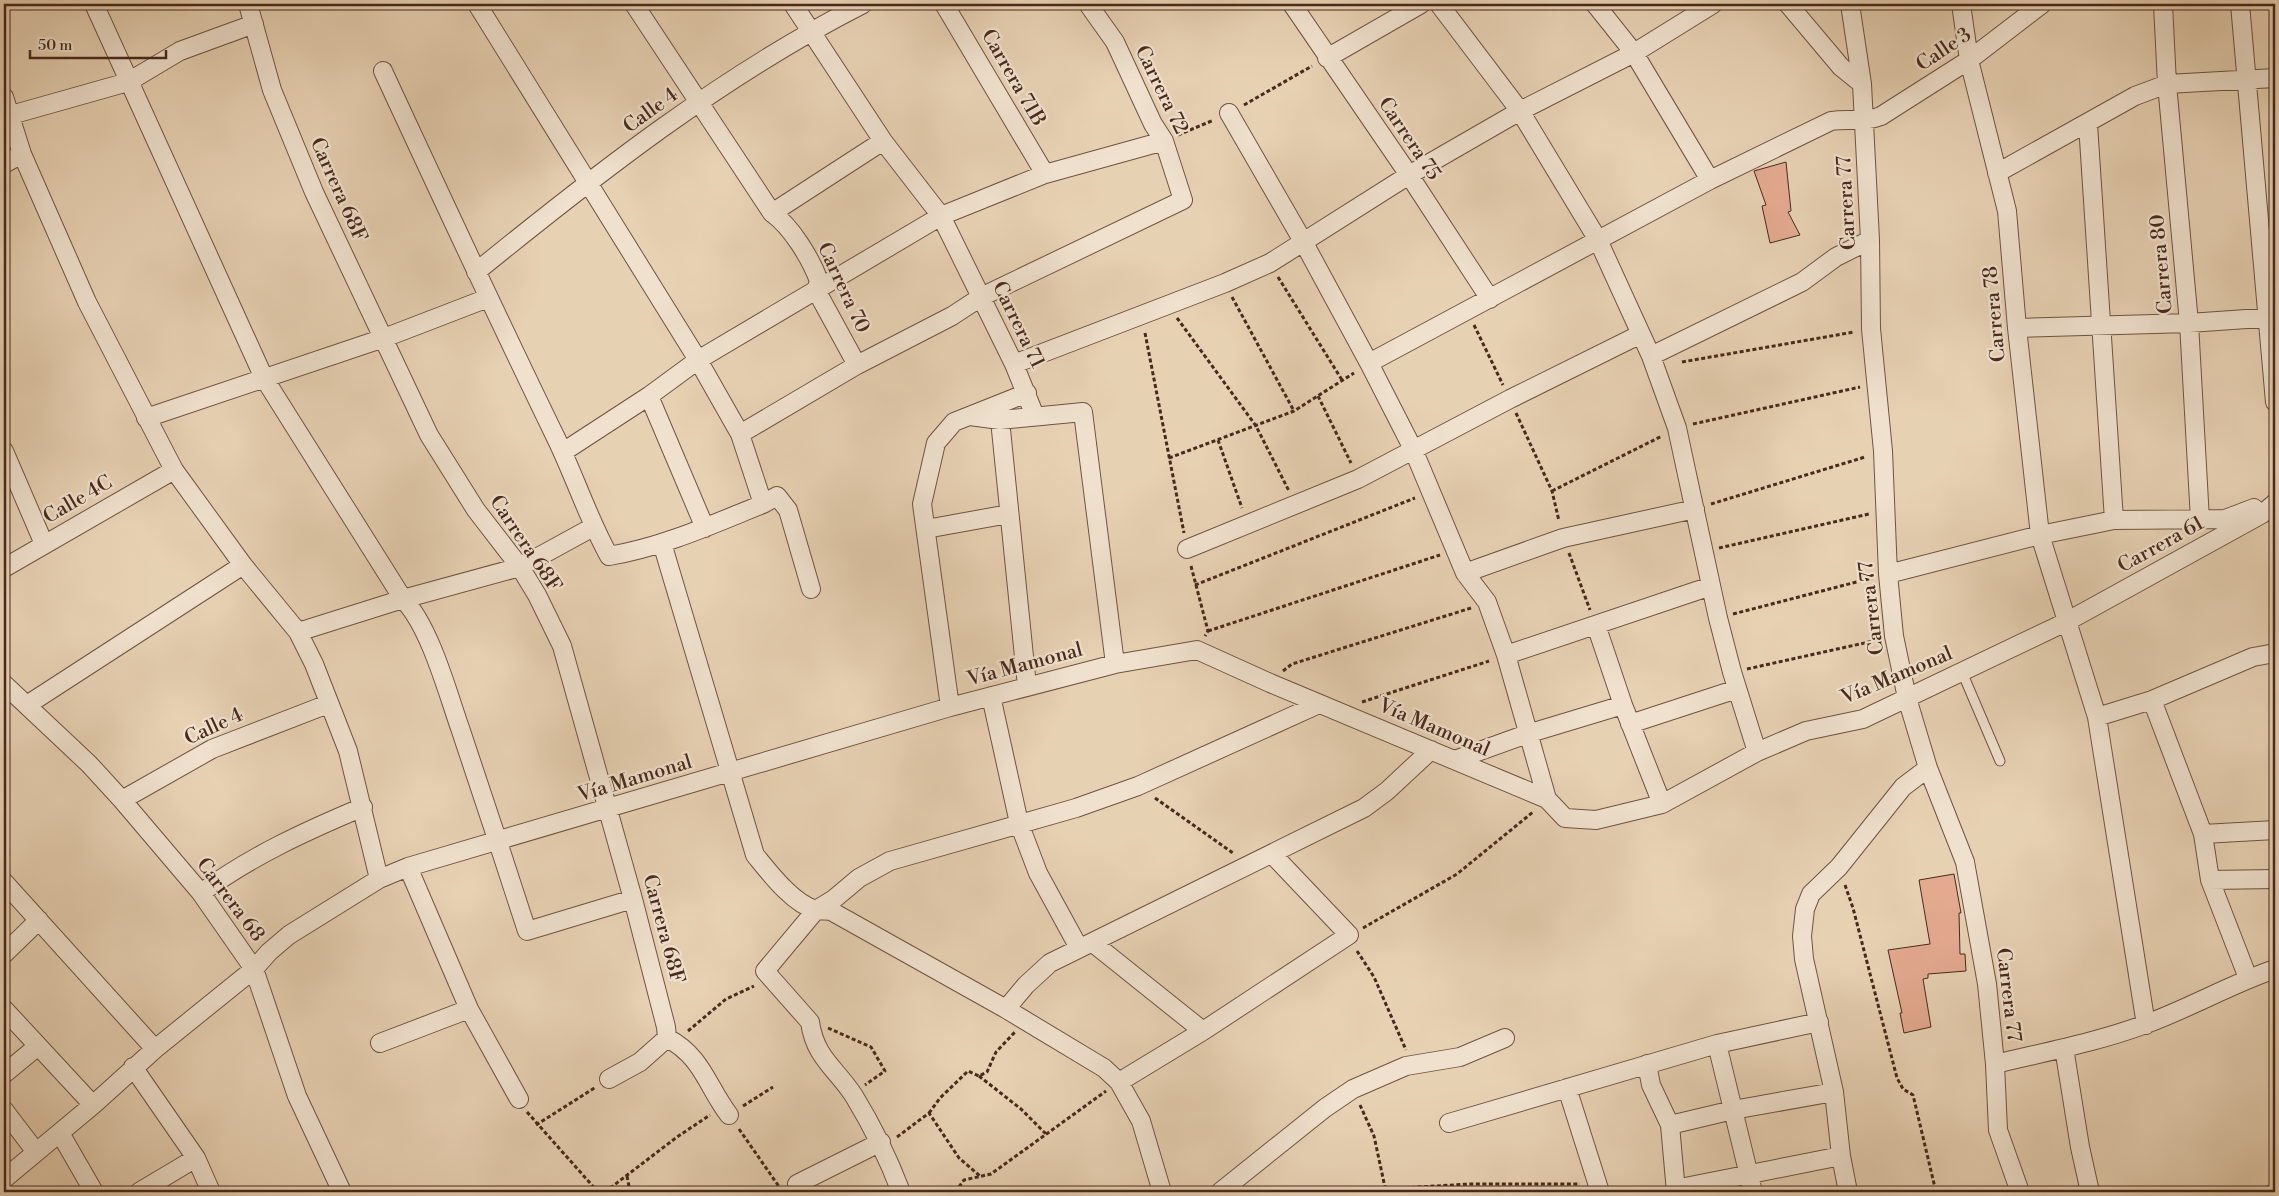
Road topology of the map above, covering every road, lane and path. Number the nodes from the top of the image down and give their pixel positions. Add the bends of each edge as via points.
1 (94, 4) edge
2 (248, 4) edge
3 (476, 4) edge
4 (634, 4) edge
5 (793, 4) edge
6 (863, 4) edge
7 (944, 4) edge
8 (1088, 4) edge
9 (1292, 4) edge
10 (1421, 4) edge
11 (1595, 4) edge
12 (1713, 4) edge
13 (1788, 4) edge
14 (1850, 4) edge
15 (1961, 4) edge
16 (2042, 4) edge
17 (2163, 4) edge
18 (2240, 4) edge
19 (1447, 6) edge
20 (254, 24) junction
21 (810, 31) junction
22 (1634, 52) junction
23 (1327, 58) junction
24 (1969, 60) junction
25 (383, 71) dead end
26 (2275, 78) edge
27 (2246, 80) junction
28 (128, 82) junction
29 (1862, 84) junction
30 (2168, 84) junction
31 (4, 97) edge
32 (700, 102) junction
33 (1520, 111) junction
34 (1229, 113) junction
35 (11, 115) junction
36 (1864, 121) junction
37 (2088, 124) junction
38 (883, 141) junction
39 (1164, 142) junction
40 (22, 154) junction
41 (4, 164) edge
42 (1997, 173) junction
43 (1045, 174) junction
44 (1409, 175) junction
45 (1710, 180) junction
46 (588, 182) junction
47 (1183, 200) joint
48 (772, 213) junction
49 (941, 216) junction
50 (1598, 240) junction
51 (1870, 240) junction
52 (1304, 242) junction
53 (1270, 263) junction
54 (476, 272) junction
55 (1225, 283) junction
56 (816, 290) junction
57 (981, 297) junction
58 (488, 298) junction
59 (1490, 299) junction
60 (1168, 305) junction
61 (1467, 310) junction
62 (1141, 314) junction
63 (2271, 317) edge
64 (2189, 323) junction
65 (2102, 326) junction
66 (2017, 328) junction
67 (1872, 329) junction
68 (1641, 334) junction
69 (384, 338) junction
70 (698, 360) junction
71 (1653, 361) junction
72 (1369, 363) junction
73 (1014, 364) junction
74 (857, 365) junction
75 (264, 378) junction
76 (1342, 380) junction
77 (1876, 384) junction
78 (1026, 393) junction
79 (649, 396) junction
80 (1318, 396) junction
81 (1510, 399) junction
82 (2275, 402) edge
83 (1294, 411) junction
84 (970, 416) junction
85 (1035, 416) junction
86 (146, 418) junction
87 (1000, 420) junction
88 (1256, 426) junction
89 (1677, 428) junction
90 (740, 434) junction
91 (1218, 440) junction
92 (1413, 449) junction
93 (4, 450) edge
94 (1883, 451) junction
95 (563, 452) junction
96 (1170, 458) junction
97 (174, 470) junction
98 (1358, 479) junction
99 (1552, 491) junction
100 (1431, 492) junction
101 (2275, 501) edge
102 (763, 504) junction
103 (1296, 505) junction
104 (1695, 509) junction
105 (1884, 511) junction
106 (1009, 514) junction
107 (2114, 520) junction
108 (2200, 520) junction
109 (1249, 525) junction
110 (593, 527) junction
111 (704, 528) junction
112 (926, 529) junction
113 (2040, 534) junction
114 (1563, 538) junction
115 (662, 543) junction
116 (44, 544) junction
117 (1187, 549) junction
118 (1457, 549) junction
119 (1704, 551) junction
120 (243, 565) junction
121 (520, 567) junction
122 (4, 568) edge
123 (1465, 573) junction
124 (1888, 574) junction
125 (1195, 585) junction
126 (1711, 586) junction
127 (811, 588) dead end
128 (403, 599) junction
129 (1487, 602) junction
130 (1718, 618) junction
131 (2066, 622) junction
132 (1596, 625) junction
133 (1208, 631) junction
134 (298, 632) junction
135 (1894, 636) junction
136 (1196, 650) junction
137 (2275, 653) edge
138 (1506, 656) junction
139 (1116, 664) junction
140 (1962, 672) junction
141 (1735, 680) junction
142 (1270, 683) junction
143 (1027, 686) junction
144 (6, 690) edge
145 (991, 696) junction
146 (1907, 698) junction
147 (2152, 700) junction
148 (328, 704) junction
149 (1319, 704) junction
150 (27, 705) junction
151 (1623, 705) junction
152 (950, 707) junction
153 (1335, 710) junction
154 (2097, 717) junction
155 (1630, 724) junction
156 (1527, 734) junction
157 (1430, 750) junction
158 (1757, 752) junction
159 (1454, 760) junction
160 (2000, 761) dead end
161 (1928, 768) junction
162 (729, 772) junction
163 (1138, 786) junction
164 (1548, 799) junction
165 (122, 800) junction
166 (1662, 804) junction
167 (363, 807) junction
168 (608, 810) junction
169 (1019, 823) junction
170 (2275, 830) edge
171 (2202, 834) junction
172 (498, 842) junction
173 (1272, 854) junction
174 (1250, 865) junction
175 (408, 867) junction
176 (1839, 867) junction
177 (380, 878) junction
178 (2275, 879) edge
179 (2210, 880) junction
180 (4, 882) edge
181 (201, 893) junction
182 (633, 899) junction
183 (816, 910) junction
184 (40, 920) junction
185 (1346, 938) junction
186 (1086, 945) junction
187 (4, 954) edge
188 (254, 969) junction
189 (2275, 969) edge
190 (765, 971) junction
191 (2248, 978) junction
192 (4, 1009) edge
193 (469, 1009) junction
194 (1006, 1009) junction
195 (1026, 1021) junction
196 (810, 1022) junction
197 (1819, 1022) junction
198 (2146, 1024) junction
199 (1203, 1031) junction
200 (1505, 1038) dead end
201 (671, 1040) junction
202 (380, 1043) dead end
203 (1717, 1044) junction
204 (38, 1046) junction
205 (2064, 1048) junction
206 (155, 1049) junction
207 (1647, 1064) junction
208 (1995, 1064) junction
209 (1412, 1066) junction
210 (133, 1068) junction
211 (4, 1074) edge
212 (979, 1076) junction
213 (609, 1079) joint
214 (1119, 1082) junction
215 (773, 1087) dead end
216 (1567, 1088) junction
217 (1353, 1089) junction
218 (1834, 1092) junction
219 (852, 1094) junction
220 (519, 1099) joint
221 (93, 1105) junction
222 (4, 1110) edge
223 (726, 1110) junction
224 (1733, 1110) junction
225 (930, 1113) junction
226 (1449, 1123) dead end
227 (536, 1125) junction
228 (1670, 1125) junction
229 (60, 1133) junction
230 (1046, 1134) junction
231 (882, 1144) junction
232 (36, 1152) junction
233 (1841, 1156) junction
234 (196, 1158) junction
235 (1748, 1173) junction
236 (627, 1176) junction
237 (981, 1176) junction
238 (4, 1178) edge
239 (2275, 1182) edge
240 (790, 1188) edge
241 (1599, 1188) edge
242 (1385, 1191) edge
243 (1676, 1191) edge
244 (94, 1192) edge
245 (139, 1192) edge
246 (211, 1192) edge
247 (342, 1192) edge
248 (598, 1192) edge
249 (605, 1192) edge
250 (630, 1192) edge
251 (902, 1192) edge
252 (955, 1192) edge
253 (1162, 1192) edge
254 (1220, 1192) edge
255 (1752, 1192) edge
256 (1848, 1192) edge
257 (1936, 1192) edge
258 (2020, 1192) edge
259 (2090, 1192) edge
260 (2260, 1192) edge

1 - 28 street
2 - 20 street, Carrera 68F
3 - 46 street
4 - 32 street, Carrera 70
5 - 21 street, Carrera 71
6 - 21 street, Calle 4
7 - 43 street, Carrera 71B
8 - 39 street, Carrera 72 via 1115,42
9 - 23 street, Carrera 75
10 - 23 street
11 - 22 street
12 - 22 street
13 - 29 street via 1841,67
14 - 29 street, Carrera 77
15 - 24 street, Carrera 78
16 - 24 street, Calle 3
17 - 30 street, Carrera 80
18 - 27 street
19 - 33 street
20 - 28 street via 180,51
20 - 69 street, Carrera 68F via 272,90 314,192
21 - 32 street, Calle 4
21 - 38 street, Carrera 71
22 - 33 street
22 - 45 street
23 - 34 path
23 - 44 street, Carrera 75
24 - 36 street, Calle 3 via 1880,116
24 - 42 street, Carrera 78
25 - 54 street
26 - 27 street
27 - 30 street
27 - 63 street
28 - 35 street
28 - 75 street
29 - 36 street, Carrera 77
30 - 37 street via 2135,96
30 - 64 street, Carrera 80
31 - 35 street
32 - 46 street, Calle 4
32 - 48 street, Carrera 70
33 - 44 street
33 - 50 street
34 - 39 path
34 - 52 street
35 - 40 street
36 - 45 street via 1847,118 1831,121
36 - 51 street, Carrera 77
37 - 42 street
37 - 65 street
38 - 48 street
38 - 49 street, Carrera 71
39 - 43 street
39 - 47 street, Carrera 72
40 - 41 street
40 - 86 street via 87,302
42 - 66 street, Carrera 78 via 2007,211
43 - 49 street
44 - 52 street
44 - 59 street, Carrera 75
45 - 50 street
46 - 54 street, Calle 4
46 - 70 street
47 - 57 street, Carrera 70
48 - 56 street, Carrera 70 via 784,221 815,272 819,281
49 - 56 street
49 - 57 street, Carrera 71
50 - 59 street
50 - 68 street
51 - 67 street, Carrera 77
51 - 71 street via 1836,257 1802,282
52 - 53 street
52 - 72 street
53 - 55 street
53 - 76 path
54 - 58 street
55 - 60 street
55 - 83 path
56 - 70 street
56 - 74 street, Carrera 70
57 - 73 street, Carrera 71
57 - 74 street, Carrera 70 via 952,316
58 - 69 street
58 - 95 street
59 - 61 street
60 - 62 street
60 - 88 path
61 - 72 street
61 - 81 path
62 - 73 street
62 - 96 path
63 - 64 street
63 - 82 street
64 - 65 street
64 - 108 street, Carrera 80
65 - 66 street
65 - 107 street
66 - 113 street, Carrera 78
67 - 71 path
67 - 77 street, Carrera 77
68 - 71 street
68 - 81 street
69 - 75 street
69 - 121 street, Carrera 68F via 429,435 476,510
70 - 79 street
70 - 90 street
71 - 89 street
72 - 76 path
72 - 92 street
73 - 78 street, Carrera 71
74 - 90 street
75 - 86 street
75 - 128 street
76 - 80 path
77 - 89 path
77 - 94 street, Carrera 77
78 - 84 street
78 - 85 street, Carrera 71
79 - 95 street
79 - 111 street
80 - 83 path
80 - 98 path
81 - 92 street
81 - 99 path
83 - 88 path
84 - 87 street
84 - 112 street via 954,422 936,442 922,504
85 - 87 street
85 - 139 street via 1083,412
86 - 97 street
87 - 106 street
88 - 91 path
88 - 103 path
89 - 99 path
89 - 104 street
90 - 102 street
91 - 96 path
91 - 109 path
92 - 98 street
92 - 100 street
93 - 116 street
94 - 104 path
94 - 105 street, Carrera 77
95 - 110 street
96 - 117 path
97 - 116 street, Calle 4C
97 - 120 street
98 - 103 street
99 - 114 path
100 - 118 street
100 - 125 path
101 - 108 street via 2225,519
101 - 131 street, Carrera 61 via 2262,514
102 - 111 street
102 - 127 street via 777,496 788,510
103 - 109 street
104 - 114 street
104 - 119 street
105 - 119 path
105 - 124 street, Carrera 77
106 - 112 street
106 - 143 street
107 - 108 street
107 - 113 street
109 - 117 street
110 - 115 street via 609,556
110 - 121 street
111 - 115 street
112 - 152 street
113 - 124 street
113 - 131 street, Carrera 78
114 - 123 street
114 - 132 path
115 - 162 street
116 - 122 street, Calle 4C
117 - 125 path
118 - 123 street
118 - 133 path
119 - 126 street
120 - 134 street
120 - 150 street
121 - 128 street
121 - 168 street, Carrera 68F via 562,646
123 - 129 street
124 - 130 path
124 - 135 street, Carrera 77
125 - 133 path
126 - 130 street
126 - 132 street
128 - 134 street
128 - 172 street via 425,634 446,686
129 - 138 street
129 - 142 path via 1292,664
130 - 141 street
131 - 140 street, Vía Mamonal
131 - 154 street
132 - 138 street
132 - 151 street
133 - 136 path
134 - 148 street
135 - 141 path
135 - 146 street, Carrera 77
136 - 139 street, Vía Mamonal
136 - 142 street, Vía Mamonal
137 - 147 street via 2253,656
138 - 153 path
138 - 156 street
139 - 143 street, Vía Mamonal
140 - 146 street, Vía Mamonal
140 - 160 lane
141 - 155 street
141 - 158 street
142 - 149 street, Vía Mamonal
143 - 145 street, Vía Mamonal
144 - 150 street, Carrera 68
145 - 152 street, Vía Mamonal
145 - 169 street
146 - 158 street, Vía Mamonal via 1863,719 1806,731
146 - 161 street, Carrera 77
147 - 154 street
147 - 171 street
148 - 165 street, Calle 4 via 212,749
148 - 167 street via 348,751
149 - 153 street, Vía Mamonal
149 - 163 street
150 - 165 street, Carrera 68
151 - 155 street
151 - 156 street
152 - 162 street, Vía Mamonal
153 - 157 street, Vía Mamonal
154 - 198 street
155 - 166 street
156 - 159 street
156 - 164 street
157 - 159 street, Vía Mamonal
157 - 173 street via 1388,791 1364,808
158 - 166 street, Vía Mamonal
159 - 164 street, Vía Mamonal
161 - 176 street via 1903,787
161 - 208 street, Carrera 77 via 1965,862 1987,984
162 - 168 street, Vía Mamonal
162 - 183 street via 755,855 778,883
163 - 169 street via 1076,808
163 - 174 path
164 - 166 street, Vía Mamonal via 1565,818 1596,820
164 - 185 path via 1457,874
165 - 181 street, Carrera 68
167 - 177 street
167 - 181 street via 268,850
168 - 172 street, Vía Mamonal
168 - 182 street, Carrera 68F
169 - 183 street via 890,861 859,878
169 - 186 street via 1038,874
170 - 171 street
171 - 179 street
172 - 175 street, Vía Mamonal
172 - 182 street via 527,932
173 - 174 street
173 - 185 street
174 - 186 street
175 - 177 street, Vía Mamonal
175 - 193 street
176 - 197 street via 1811,894 1802,936
176 - 257 path via 1854,908 1897,1078 1902,1089 1913,1095
177 - 188 street, Vía Mamonal via 289,935
178 - 179 street
179 - 191 street
180 - 184 street
181 - 188 street, Carrera 68
182 - 201 street, Carrera 68F
183 - 190 street
183 - 194 street via 831,911
184 - 187 street
184 - 206 street
185 - 199 street
185 - 209 path via 1374,977
186 - 194 street via 1050,962
186 - 199 street
188 - 206 street, Vía Mamonal
188 - 247 street, Carrera 68 via 297,1096
189 - 191 street
190 - 196 street
190 - 201 path via 755,985 726,999
191 - 198 street
192 - 204 street
193 - 202 street
193 - 220 street
194 - 195 street
195 - 212 path via 996,1052 986,1072
195 - 214 street via 1104,1068
196 - 219 street via 819,1054
196 - 219 path via 871,1047 876,1055 885,1071
197 - 203 street
197 - 218 street
198 - 205 street
199 - 214 street
200 - 209 street via 1460,1057
201 - 213 street
201 - 223 street via 683,1046 694,1058
203 - 207 street
203 - 224 street
204 - 211 street
204 - 221 street
205 - 208 street
205 - 259 street
206 - 210 street, Vía Mamonal
207 - 216 street
207 - 228 street via 1651,1085
208 - 258 street, Carrera 77 via 1998,1130
209 - 217 street
210 - 221 street, Vía Mamonal
210 - 234 street
212 - 225 path via 968,1071 940,1098
212 - 230 path via 1021,1109
213 - 227 path
214 - 230 path
214 - 253 street via 1142,1121
215 - 223 path
216 - 226 street
216 - 241 street
217 - 242 path via 1374,1136
217 - 254 street
218 - 224 street
218 - 233 street
219 - 231 street
220 - 227 path
221 - 229 street, Vía Mamonal
222 - 232 street
223 - 236 path via 677,1137
223 - 240 path
224 - 228 street
224 - 235 street
225 - 231 path
225 - 237 path via 959,1158
227 - 248 path via 557,1144
228 - 243 street
229 - 232 street, Vía Mamonal
229 - 244 street
230 - 237 path via 991,1174
231 - 240 street
231 - 251 street
232 - 238 street, Vía Mamonal
233 - 235 street
233 - 256 street
234 - 245 street
234 - 246 street
235 - 243 street
235 - 255 street
236 - 249 path
236 - 250 path
237 - 252 path via 964,1180
239 - 260 path
241 - 242 path via 1469,1184

